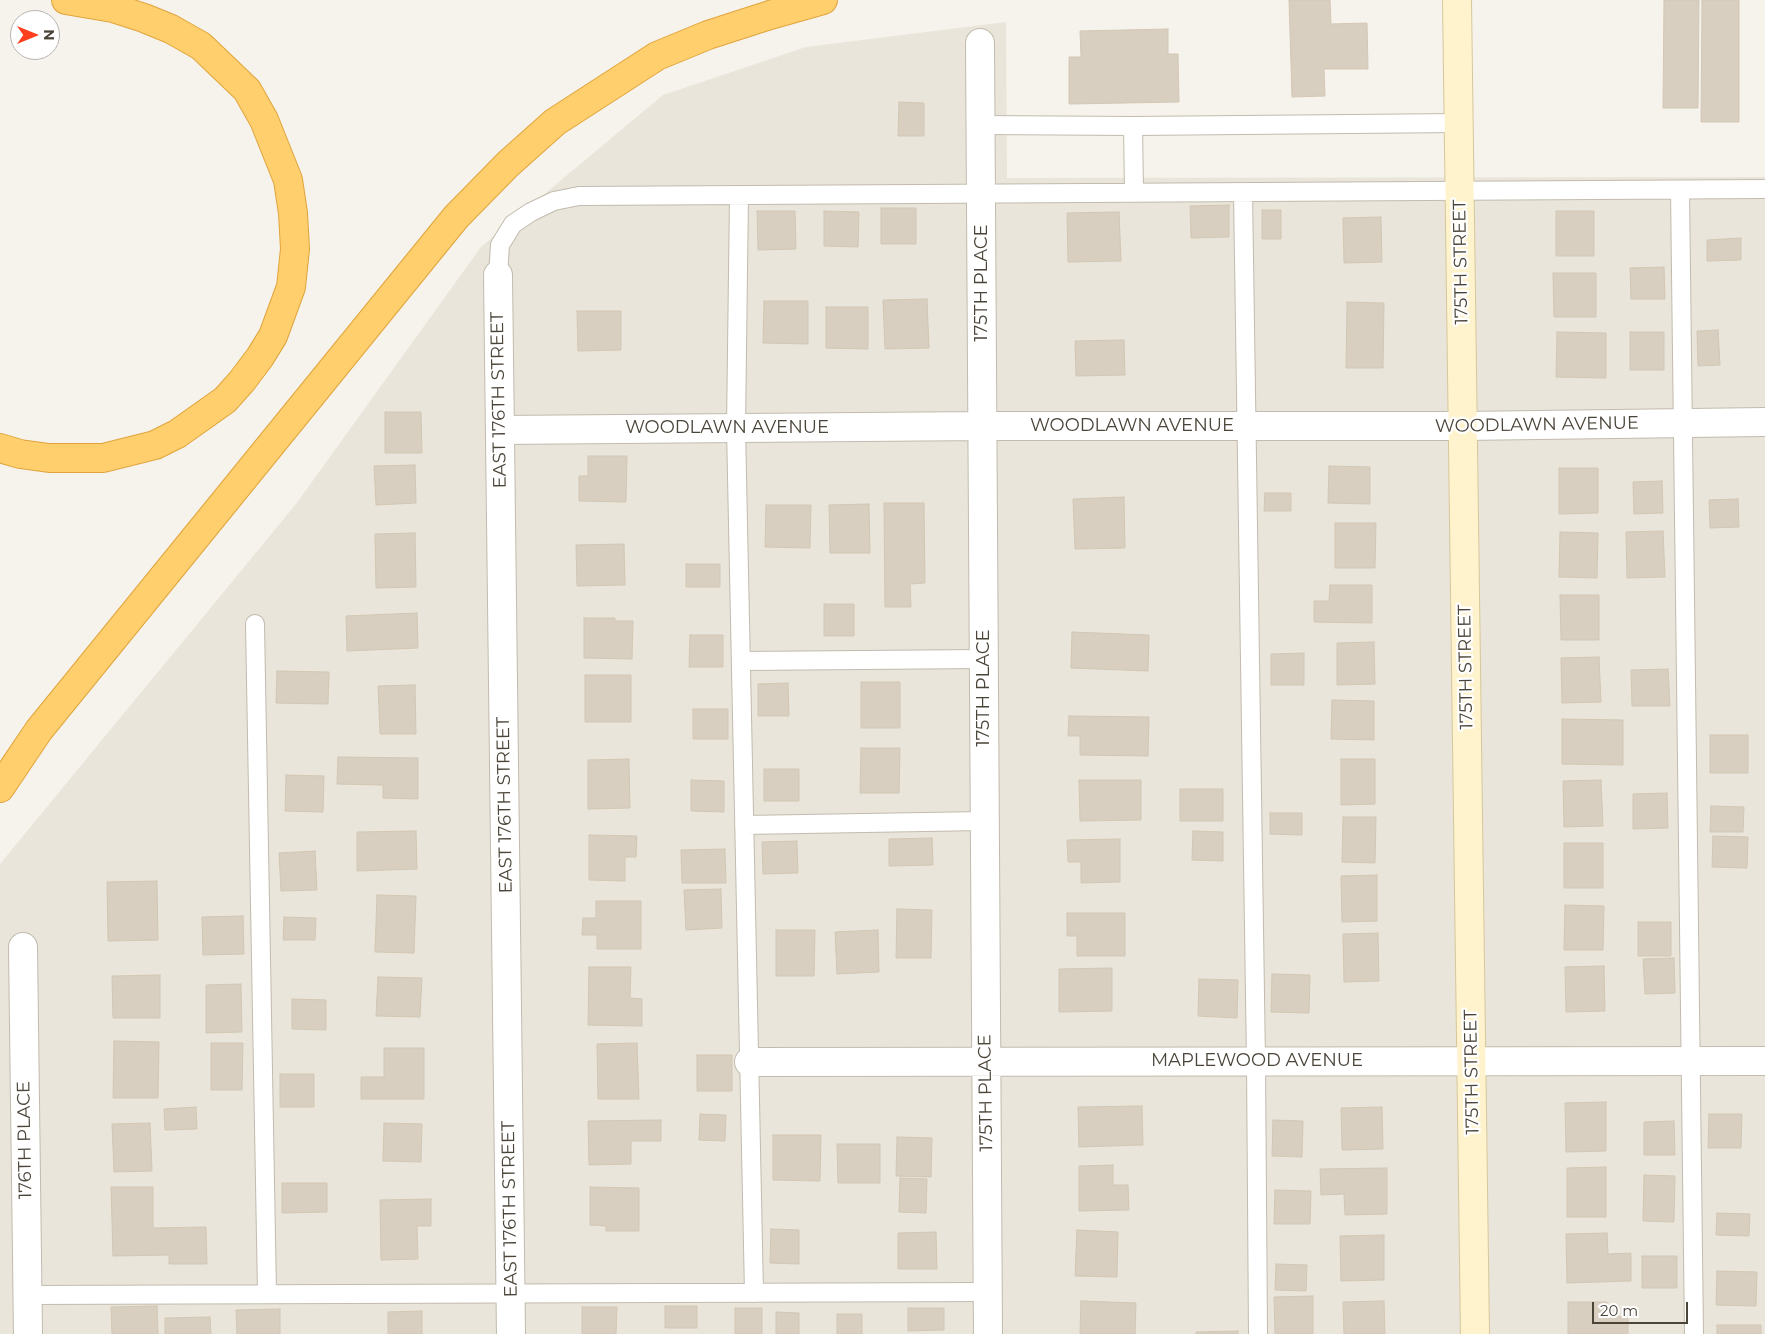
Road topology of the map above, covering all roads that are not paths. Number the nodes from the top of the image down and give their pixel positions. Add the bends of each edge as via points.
1 (66, 0) edge
2 (823, 0) edge
3 (1457, 0) edge
4 (980, 43) dead end
5 (1459, 123) junction
6 (981, 125) junction
7 (1133, 126) junction
8 (1765, 189) edge
9 (1680, 190) junction
10 (1134, 192) junction
11 (1243, 192) junction
12 (1460, 192) junction
13 (981, 193) junction
14 (739, 195) junction
15 (498, 275) joint
16 (1765, 422) edge
17 (1682, 423) junction
18 (983, 426) junction
19 (1247, 426) junction
20 (1463, 426) junction
21 (736, 428) junction
22 (500, 430) junction
23 (0, 448) edge
24 (255, 624) dead end
25 (984, 659) junction
26 (741, 661) junction
27 (0, 788) edge
28 (984, 821) junction
29 (744, 825) junction
30 (23, 947) dead end
31 (1472, 1061) junction
32 (1690, 1061) junction
33 (1765, 1061) edge
34 (749, 1062) junction
35 (986, 1062) junction
36 (1256, 1062) junction
37 (988, 1292) junction
38 (511, 1293) junction
39 (754, 1293) junction
40 (267, 1294) junction
41 (27, 1295) junction
42 (28, 1334) edge
43 (512, 1334) edge
44 (988, 1334) edge
45 (1258, 1334) edge
46 (1475, 1334) edge
47 (1694, 1334) edge

1 - 23 highway via 113,8 171,29 201,46 247,90 264,120 288,180 295,250 291,287 273,336 242,381 225,400 177,434 155,445 103,458 49,458
2 - 27 highway via 708,35 657,56 555,122 508,164 449,224 39,730
3 - 5 street, 175TH STREET
4 - 6 street, 175TH PLACE
5 - 7 lane
5 - 12 street, 175TH STREET
6 - 7 lane
6 - 13 street, 175TH PLACE
7 - 10 lane
8 - 9 lane
9 - 12 lane
9 - 17 lane
10 - 11 lane
10 - 13 lane
11 - 12 lane
11 - 19 lane
12 - 20 street, 175TH STREET
13 - 14 lane
13 - 18 street, 175TH PLACE
14 - 15 lane via 579,196 554,201 513,224 500,245
14 - 21 lane
15 - 22 street, EAST 176TH STREET
16 - 17 street, WOODLAWN AVENUE
17 - 20 street, WOODLAWN AVENUE
17 - 32 lane
18 - 19 street, WOODLAWN AVENUE
18 - 21 street, WOODLAWN AVENUE
18 - 25 street, 175TH PLACE
19 - 20 street, WOODLAWN AVENUE
19 - 36 lane
20 - 31 street, 175TH STREET
21 - 22 street, WOODLAWN AVENUE
21 - 26 lane
22 - 38 street, EAST 176TH STREET
24 - 40 lane
25 - 26 lane
25 - 28 street, 175TH PLACE
26 - 29 lane
28 - 29 lane
28 - 35 street, 175TH PLACE
29 - 34 lane
30 - 41 street, 176TH PLACE
31 - 32 street, MAPLEWOOD AVENUE
31 - 36 street, MAPLEWOOD AVENUE
31 - 46 street, 175TH STREET
32 - 33 street, MAPLEWOOD AVENUE
32 - 47 lane
34 - 35 street, MAPLEWOOD AVENUE
34 - 39 lane
35 - 36 street, MAPLEWOOD AVENUE
35 - 37 street, 175TH PLACE
36 - 45 lane
37 - 39 lane
37 - 44 street, 175TH PLACE
38 - 39 lane
38 - 40 lane
38 - 43 street, EAST 176TH STREET
40 - 41 lane
41 - 42 street, 176TH PLACE

